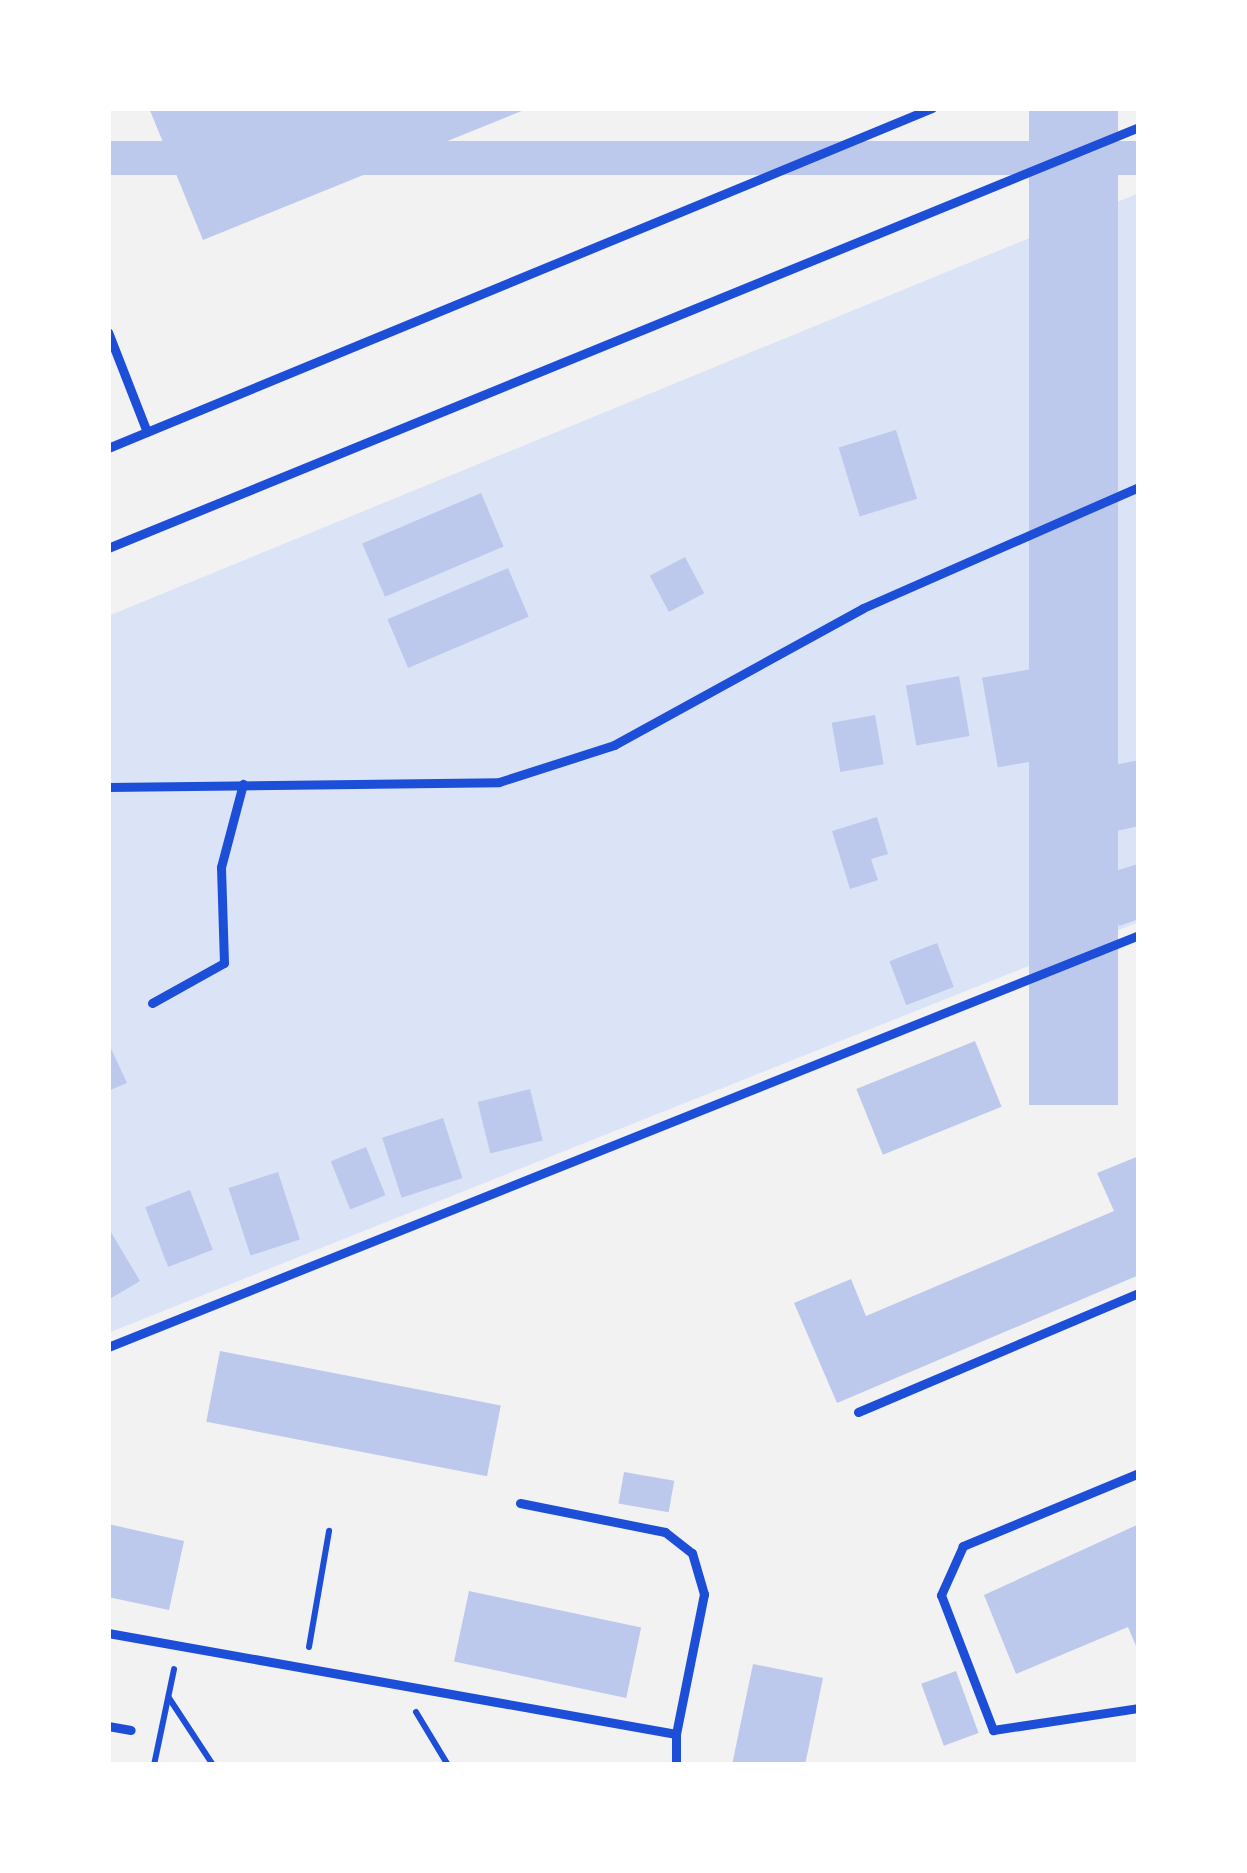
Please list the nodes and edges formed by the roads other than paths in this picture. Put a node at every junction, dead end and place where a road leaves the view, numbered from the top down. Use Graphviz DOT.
graph roads {
  1 [pos="932,108"];
  2 [pos="1139,127"];
  3 [pos="108,332"];
  4 [pos="147,432"];
  5 [pos="108,448"];
  6 [pos="1139,487"];
  7 [pos="108,548"];
  8 [pos="243,784"];
  9 [pos="108,787"];
  10 [pos="1139,934"];
  11 [pos="152,1003"];
  12 [pos="1139,1294"];
  13 [pos="108,1347"];
  14 [pos="858,1412"];
  15 [pos="1139,1472"];
  16 [pos="520,1503"];
  17 [pos="108,1633"];
  18 [pos="1139,1708"];
  19 [pos="108,1726"];
  20 [pos="131,1730"];
  21 [pos="676,1735"];
  22 [pos="676,1765"];
  1 -- 4 [label="lane"];
  2 -- 7 [label="lane"];
  3 -- 4 [label="lane"];
  4 -- 5 [label="lane"];
  6 -- 8 [label="lane"];
  8 -- 9 [label="lane"];
  8 -- 11 [label="lane"];
  10 -- 13 [label="lane"];
  12 -- 14 [label="lane"];
  15 -- 18 [label="lane"];
  16 -- 21 [label="lane"];
  17 -- 21 [label="lane"];
  19 -- 20 [label="lane"];
  21 -- 22 [label="lane"];
}
